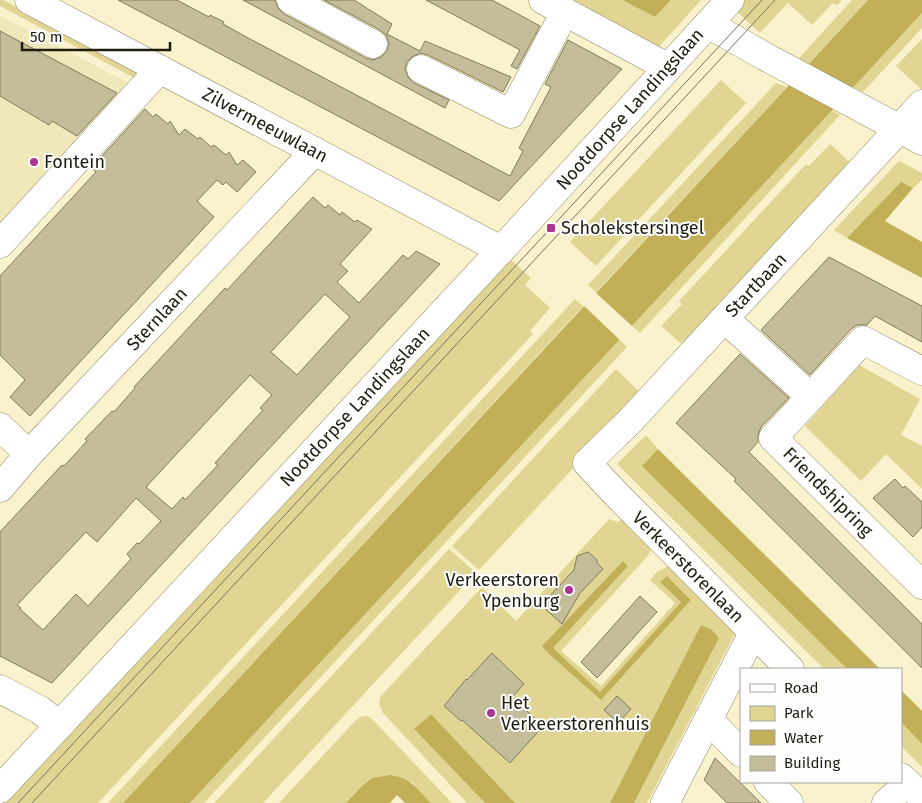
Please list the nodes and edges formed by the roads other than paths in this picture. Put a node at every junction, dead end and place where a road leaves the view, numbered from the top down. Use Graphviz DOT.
graph roads {
  1 [pos="29,0"];
  2 [pos="291,0"];
  3 [pos="730,0"];
  4 [pos="554,6"];
  5 [pos="708,24"];
  6 [pos="373,44"];
  7 [pos="668,67"];
  8 [pos="160,69"];
  9 [pos="422,69"];
  10 [pos="922,104"];
  11 [pos="910,134"];
  12 [pos="315,151"];
  13 [pos="0,244"];
  14 [pos="501,250"];
  15 [pos="725,319"];
  16 [pos="922,372"];
  17 [pos="811,397"];
  18 [pos="0,427"];
  19 [pos="29,454"];
  20 [pos="587,463"];
  21 [pos="0,488"];
  22 [pos="922,585"];
  23 [pos="753,633"];
  24 [pos="789,668"];
  25 [pos="0,689"];
  26 [pos="708,719"];
  27 [pos="59,725"];
  28 [pos="740,752"];
  29 [pos="769,783"];
  30 [pos="0,788"];
  31 [pos="894,792"];
  32 [pos="922,798"];
  33 [pos="665,803"];
  34 [pos="789,803"];
  1 -- 8 [label="street, Zilvermeeuwlaan"];
  2 -- 6 [label="street"];
  3 -- 5 [label="street, Nootdorpse Landingslaan"];
  4 -- 7 [label="street"];
  4 -- 9 [label="street"];
  5 -- 7 [label="street, Nootdorpse Landingslaan"];
  5 -- 11 [label="street, Nootdorpse Landingslaan"];
  7 -- 14 [label="street, Nootdorpse Landingslaan"];
  8 -- 12 [label="street, Zilvermeeuwlaan"];
  8 -- 13 [label="street"];
  10 -- 11 [label="street, Startbaan"];
  11 -- 15 [label="street, Startbaan"];
  12 -- 14 [label="street, Zilvermeeuwlaan"];
  12 -- 19 [label="street, Sternlaan"];
  14 -- 27 [label="street, Nootdorpse Landingslaan"];
  15 -- 17 [label="street"];
  15 -- 20 [label="street, Startbaan"];
  16 -- 17 [label="street, Friendshipring"];
  17 -- 22 [label="street, Friendshipring"];
  18 -- 19 [label="street"];
  19 -- 21 [label="street, Sternlaan"];
  20 -- 23 [label="street, Verkeerstorenlaan"];
  23 -- 24 [label="street, Verkeerstorenlaan"];
  23 -- 26 [label="street"];
  25 -- 27 [label="street"];
  26 -- 28 [label="street"];
  26 -- 33 [label="street"];
  27 -- 30 [label="street, Nootdorpse Landingslaan"];
  29 -- 34 [label="street"];
  31 -- 32 [label="street"];
}
